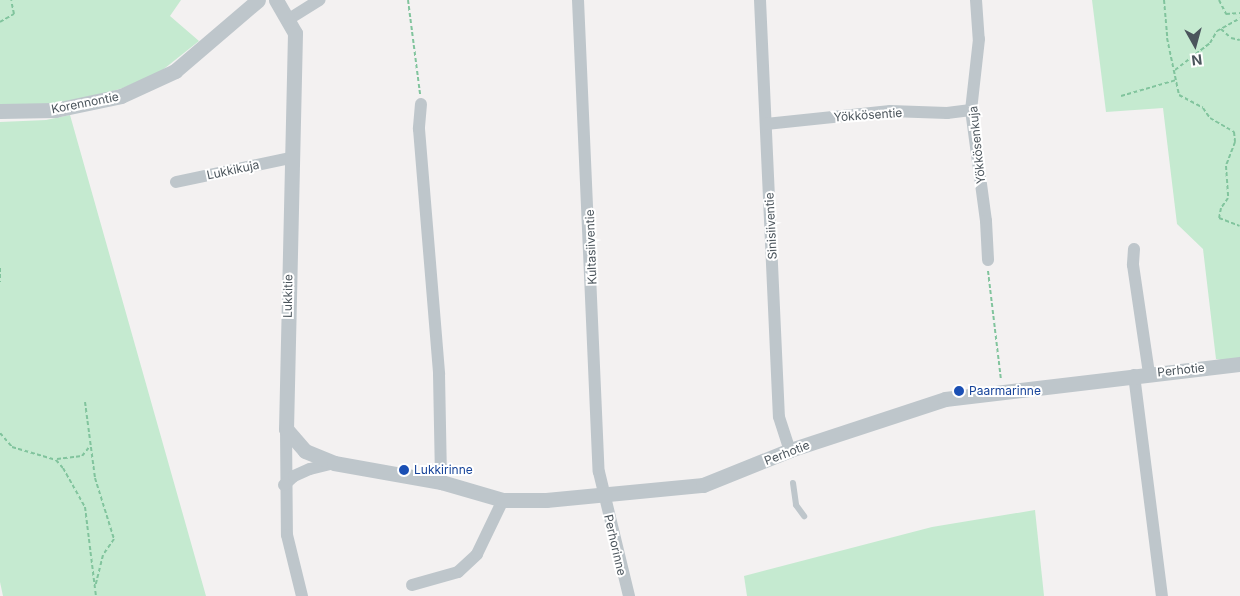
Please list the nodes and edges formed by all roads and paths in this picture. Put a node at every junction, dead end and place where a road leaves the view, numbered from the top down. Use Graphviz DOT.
graph roads {
  1 [pos="11,0"];
  2 [pos="258,0"];
  3 [pos="276,0"];
  4 [pos="320,0"];
  5 [pos="408,0"];
  6 [pos="578,0"];
  7 [pos="760,0"];
  8 [pos="976,0"];
  9 [pos="1164,0"];
  10 [pos="1219,0"];
  11 [pos="1240,14"];
  12 [pos="1240,18"];
  13 [pos="289,19"];
  14 [pos="0,22"];
  15 [pos="1221,28"];
  16 [pos="1240,40"];
  17 [pos="1174,70"];
  18 [pos="1176,80"];
  19 [pos="1121,96"];
  20 [pos="421,104"];
  21 [pos="971,110"];
  22 [pos="0,111"];
  23 [pos="766,124"];
  24 [pos="290,158"];
  25 [pos="176,182"];
  26 [pos="1240,226"];
  27 [pos="1134,250"];
  28 [pos="988,260"];
  29 [pos="0,268"];
  30 [pos="0,282"];
  31 [pos="1240,364"];
  32 [pos="1142,374"];
  33 [pos="1002,385"];
  34 [pos="85,402"];
  35 [pos="286,429"];
  36 [pos="0,433"];
  37 [pos="90,446"];
  38 [pos="790,450"];
  39 [pos="56,460"];
  40 [pos="334,464"];
  41 [pos="442,482"];
  42 [pos="793,483"];
  43 [pos="284,485"];
  44 [pos="603,494"];
  45 [pos="503,500"];
  46 [pos="804,516"];
  47 [pos="412,585"];
  48 [pos="95,590"];
  49 [pos="96,596"];
  50 [pos="302,596"];
  51 [pos="629,596"];
  52 [pos="1162,596"];
  1 -- 14 [label="path"];
  2 -- 22 [label="street, Korennontie"];
  3 -- 13 [label="street, Lukkitie"];
  4 -- 13 [label="street"];
  5 -- 20 [label="path"];
  6 -- 44 [label="street, Kultasiiventie"];
  7 -- 23 [label="street, Sinisiiventie"];
  8 -- 21 [label="street, Yökkösenkuja"];
  9 -- 17 [label="path"];
  10 -- 11 [label="path"];
  12 -- 15 [label="path"];
  13 -- 24 [label="street, Lukkitie"];
  15 -- 16 [label="path"];
  15 -- 17 [label="path"];
  17 -- 18 [label="path"];
  18 -- 19 [label="path"];
  18 -- 26 [label="path"];
  20 -- 41 [label="street"];
  21 -- 23 [label="street, Yökkösentie"];
  21 -- 28 [label="street, Yökkösenkuja"];
  23 -- 38 [label="street, Sinisiiventie"];
  24 -- 25 [label="street, Lukkikuja"];
  24 -- 35 [label="street, Lukkitie"];
  27 -- 32 [label="street"];
  28 -- 33 [label="path"];
  29 -- 30 [label="path"];
  31 -- 32 [label="street, Perhotie"];
  32 -- 38 [label="street, Perhotie"];
  32 -- 52 [label="street"];
  34 -- 37 [label="path"];
  35 -- 40 [label="street, Perhotie"];
  35 -- 43 [label="street, Lukkitie"];
  36 -- 39 [label="path"];
  37 -- 39 [label="path"];
  37 -- 48 [label="path"];
  38 -- 44 [label="street, Perhotie"];
  39 -- 48 [label="path"];
  40 -- 41 [label="street, Perhotie"];
  40 -- 43 [label="street, Perhotie"];
  41 -- 45 [label="street, Perhotie"];
  42 -- 46 [label="lane"];
  43 -- 50 [label="street, Lukkitie"];
  44 -- 45 [label="street, Perhotie"];
  44 -- 51 [label="street, Perhorinne"];
  45 -- 47 [label="street"];
  48 -- 49 [label="path"];
}
